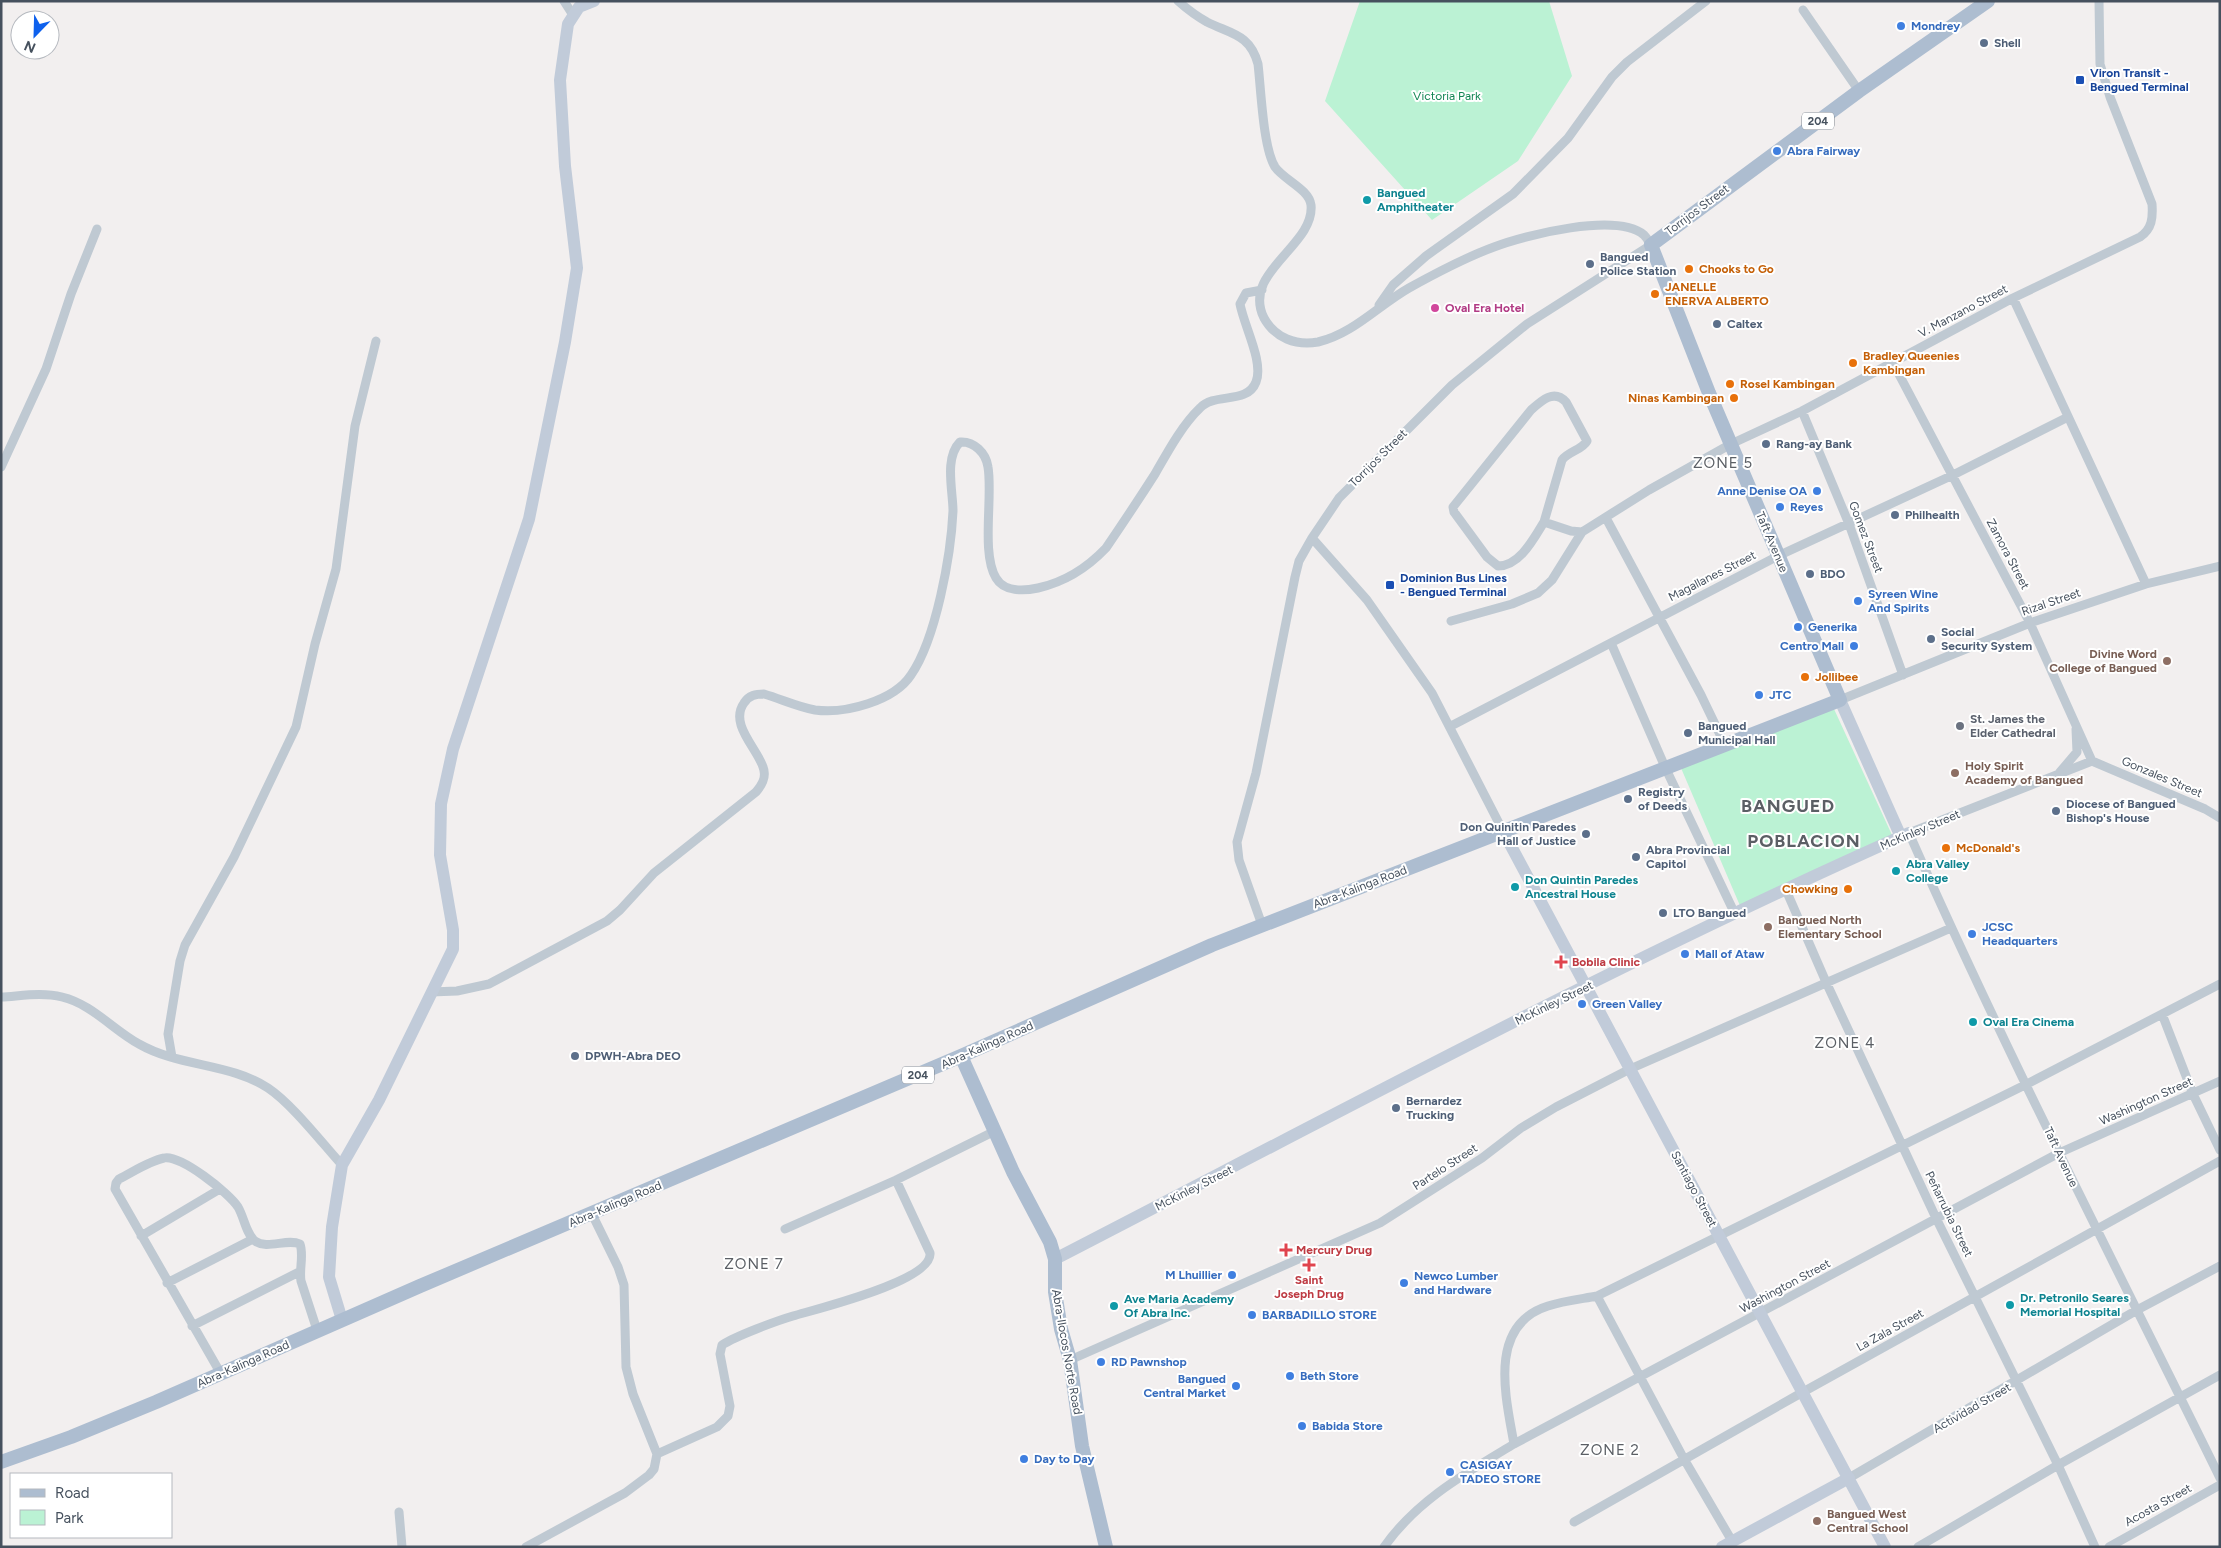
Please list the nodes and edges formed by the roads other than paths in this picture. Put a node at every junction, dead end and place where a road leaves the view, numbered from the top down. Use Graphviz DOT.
graph roads {
  1 [pos="564,1"];
  2 [pos="594,1"];
  3 [pos="1178,1"];
  4 [pos="1706,1"];
  5 [pos="1988,1"];
  6 [pos="2099,1"];
  7 [pos="1804,10"];
  8 [pos="573,15"];
  9 [pos="1859,91"];
  10 [pos="98,229"];
  11 [pos="1651,245"];
  12 [pos="1262,290"];
  13 [pos="2014,298"];
  14 [pos="1376,310"];
  15 [pos="376,341"];
  16 [pos="1893,363"];
  17 [pos="1802,411"];
  18 [pos="2068,417"];
  19 [pos="1731,444"];
  20 [pos="1,467"];
  21 [pos="1953,475"];
  22 [pos="1606,518"];
  23 [pos="1544,522"];
  24 [pos="1848,524"];
  25 [pos="1582,532"];
  26 [pos="1312,538"];
  27 [pos="1778,556"];
  28 [pos="2220,566"];
  29 [pos="2146,584"];
  30 [pos="1659,618"];
  31 [pos="1451,622"];
  32 [pos="2030,622"];
  33 [pos="1611,642"];
  34 [pos="1903,674"];
  35 [pos="1840,700"];
  36 [pos="2074,722"];
  37 [pos="1451,726"];
  38 [pos="1725,745"];
  39 [pos="2092,760"];
  40 [pos="1665,767"];
  41 [pos="2058,774"];
  42 [pos="2220,818"];
  43 [pos="1504,831"];
  44 [pos="1905,835"];
  45 [pos="1786,890"];
  46 [pos="1734,912"];
  47 [pos="1262,925"];
  48 [pos="1951,928"];
  49 [pos="1826,982"];
  50 [pos="2220,984"];
  51 [pos="1587,987"];
  52 [pos="430,992"];
  53 [pos="1,997"];
  54 [pos="2162,1014"];
  55 [pos="961,1056"];
  56 [pos="172,1057"];
  57 [pos="1630,1069"];
  58 [pos="2220,1082"];
  59 [pos="2027,1084"];
  60 [pos="2193,1094"];
  61 [pos="994,1131"];
  62 [pos="1902,1145"];
  63 [pos="2220,1150"];
  64 [pos="2059,1153"];
  65 [pos="2220,1161"];
  66 [pos="342,1166"];
  67 [pos="896,1180"];
  68 [pos="220,1189"];
  69 [pos="592,1214"];
  70 [pos="1936,1218"];
  71 [pos="785,1229"];
  72 [pos="2096,1230"];
  73 [pos="1719,1235"];
  74 [pos="141,1236"];
  75 [pos="253,1239"];
  76 [pos="1055,1260"];
  77 [pos="2220,1266"];
  78 [pos="299,1272"];
  79 [pos="167,1283"];
  80 [pos="1597,1296"];
  81 [pos="1976,1296"];
  82 [pos="2137,1310"];
  83 [pos="1761,1313"];
  84 [pos="342,1320"];
  85 [pos="192,1326"];
  86 [pos="317,1330"];
  87 [pos="1070,1360"];
  88 [pos="221,1374"];
  89 [pos="1640,1375"];
  90 [pos="2220,1375"];
  91 [pos="2018,1381"];
  92 [pos="1803,1392"];
  93 [pos="2180,1398"];
  94 [pos="1514,1444"];
  95 [pos="657,1454"];
  96 [pos="1684,1459"];
  97 [pos="1,1462"];
  98 [pos="2058,1465"];
  99 [pos="1849,1478"];
  100 [pos="2220,1478"];
  101 [pos="2220,1485"];
  102 [pos="400,1512"];
  103 [pos="1574,1522"];
  104 [pos="1727,1544"];
  105 [pos="402,1547"];
  106 [pos="526,1547"];
  107 [pos="1106,1547"];
  108 [pos="1384,1547"];
  109 [pos="1885,1547"];
  110 [pos="1918,1547"];
  111 [pos="2095,1547"];
  112 [pos="2109,1547"];
  1 -- 8 [label="street"];
  2 -- 8 [label="street"];
  3 -- 12 [label="street"];
  4 -- 14 [label="street"];
  5 -- 9 [label="main road, Torrijos Street / 204"];
  6 -- 13 [label="street, V. Manzano Street"];
  7 -- 9 [label="street"];
  8 -- 52 [label="street"];
  9 -- 11 [label="main road, Torrijos Street / 204"];
  10 -- 20 [label="street"];
  11 -- 14 [label="street"];
  11 -- 19 [label="main road, Taft Avenue"];
  11 -- 26 [label="street, Torrijos Street"];
  12 -- 14 [label="street"];
  12 -- 52 [label="street"];
  13 -- 16 [label="street, V. Manzano Street"];
  13 -- 18 [label="street"];
  15 -- 56 [label="street"];
  16 -- 17 [label="street, V. Manzano Street"];
  16 -- 21 [label="street, Zamora Street"];
  17 -- 19 [label="street, V. Manzano Street"];
  17 -- 24 [label="street, Gomez Street"];
  18 -- 21 [label="street, Magallanes Street"];
  18 -- 29 [label="street"];
  19 -- 22 [label="street, V. Manzano Street"];
  19 -- 27 [label="main road, Taft Avenue"];
  21 -- 24 [label="street, Magallanes Street"];
  21 -- 32 [label="street, Zamora Street"];
  22 -- 25 [label="street, V. Manzano Street"];
  22 -- 30 [label="street"];
  23 -- 23 [label="street"];
  23 -- 25 [label="street"];
  24 -- 27 [label="street, Magallanes Street"];
  24 -- 34 [label="street, Gomez Street"];
  25 -- 31 [label="street"];
  26 -- 37 [label="street"];
  26 -- 47 [label="street, Torrijos Street"];
  27 -- 30 [label="street, Magallanes Street"];
  27 -- 35 [label="main road, Taft Avenue"];
  28 -- 29 [label="street, Rizal Street"];
  29 -- 32 [label="street, Rizal Street"];
  30 -- 33 [label="street, Magallanes Street"];
  30 -- 38 [label="street"];
  32 -- 34 [label="street, Rizal Street"];
  32 -- 36 [label="street, Zamora Street"];
  33 -- 37 [label="street, Magallanes Street"];
  33 -- 40 [label="street"];
  34 -- 35 [label="street, Rizal Street"];
  35 -- 38 [label="main road, Abra-Kalinga Road / 204"];
  35 -- 44 [label="street, Taft Avenue"];
  36 -- 39 [label="street, Zamora Street"];
  36 -- 41 [label="street"];
  37 -- 43 [label="street"];
  38 -- 40 [label="main road, Abra-Kalinga Road / 204"];
  39 -- 41 [label="street, McKinley Street"];
  39 -- 42 [label="street, Gonzales Street"];
  40 -- 43 [label="main road, Abra-Kalinga Road / 204"];
  40 -- 46 [label="street"];
  41 -- 44 [label="street, McKinley Street"];
  43 -- 47 [label="main road, Abra-Kalinga Road / 204"];
  43 -- 51 [label="street, Santiago Street"];
  44 -- 45 [label="street, McKinley Street"];
  44 -- 48 [label="street, Taft Avenue"];
  45 -- 46 [label="street, McKinley Street"];
  45 -- 49 [label="street, Peñarrubia Street"];
  46 -- 51 [label="street, McKinley Street"];
  47 -- 55 [label="main road, Abra-Kalinga Road / 204"];
  48 -- 49 [label="street, Partelo Street"];
  48 -- 59 [label="street, Taft Avenue"];
  49 -- 57 [label="street, Partelo Street"];
  49 -- 62 [label="street, Peñarrubia Street"];
  50 -- 54 [label="street"];
  51 -- 57 [label="street, Santiago Street"];
  51 -- 76 [label="street, McKinley Street"];
  52 -- 66 [label="street"];
  53 -- 56 [label="street"];
  54 -- 59 [label="street"];
  54 -- 60 [label="street"];
  55 -- 61 [label="main road, Abra-Ilocos Norte Road"];
  55 -- 69 [label="main road, Abra-Kalinga Road / 204"];
  56 -- 66 [label="street"];
  57 -- 73 [label="street, Santiago Street"];
  57 -- 87 [label="street, Partelo Street"];
  58 -- 60 [label="street, Washington Street"];
  59 -- 62 [label="street"];
  59 -- 64 [label="street, Taft Avenue"];
  60 -- 63 [label="street"];
  60 -- 64 [label="street, Washington Street"];
  61 -- 67 [label="street"];
  61 -- 76 [label="main road, Abra-Ilocos Norte Road"];
  62 -- 70 [label="street, Peñarrubia Street"];
  62 -- 73 [label="street"];
  64 -- 70 [label="street, Washington Street"];
  64 -- 72 [label="street, Taft Avenue"];
  65 -- 72 [label="street, La Zala Street"];
  66 -- 84 [label="street"];
  67 -- 71 [label="street"];
  67 -- 95 [label="street"];
  68 -- 74 [label="street"];
  68 -- 74 [label="street"];
  68 -- 75 [label="street"];
  69 -- 84 [label="main road, Abra-Kalinga Road / 204"];
  69 -- 95 [label="street"];
  70 -- 81 [label="street, Peñarrubia Street"];
  70 -- 83 [label="street, Washington Street"];
  72 -- 81 [label="street, La Zala Street"];
  72 -- 82 [label="street, Taft Avenue"];
  73 -- 80 [label="street"];
  73 -- 83 [label="street, Santiago Street"];
  74 -- 79 [label="street"];
  75 -- 78 [label="street"];
  75 -- 79 [label="street"];
  76 -- 87 [label="main road, Abra-Ilocos Norte Road"];
  77 -- 82 [label="street, Actividad Street"];
  78 -- 85 [label="street"];
  78 -- 86 [label="street"];
  79 -- 85 [label="street"];
  80 -- 89 [label="street"];
  80 -- 94 [label="street"];
  81 -- 91 [label="street, Peñarrubia Street"];
  81 -- 92 [label="street, La Zala Street"];
  82 -- 91 [label="street, Actividad Street"];
  82 -- 93 [label="street, Taft Avenue"];
  83 -- 89 [label="street, Washington Street"];
  83 -- 92 [label="street, Santiago Street"];
  84 -- 86 [label="main road, Abra-Kalinga Road / 204"];
  85 -- 88 [label="street"];
  86 -- 88 [label="main road, Abra-Kalinga Road / 204"];
  87 -- 107 [label="main road, Abra-Ilocos Norte Road"];
  88 -- 97 [label="main road, Abra-Kalinga Road / 204"];
  89 -- 94 [label="street, Washington Street"];
  89 -- 96 [label="street"];
  90 -- 93 [label="street"];
  91 -- 98 [label="street, Peñarrubia Street"];
  91 -- 99 [label="street, Actividad Street"];
  92 -- 96 [label="street, La Zala Street"];
  92 -- 99 [label="street, Santiago Street"];
  93 -- 98 [label="street"];
  93 -- 100 [label="street, Taft Avenue"];
  94 -- 108 [label="street, Washington Street"];
  95 -- 106 [label="street"];
  96 -- 103 [label="street, La Zala Street"];
  96 -- 104 [label="street"];
  98 -- 110 [label="street"];
  98 -- 111 [label="street, Peñarrubia Street"];
  99 -- 104 [label="street, Actividad Street"];
  99 -- 109 [label="street, Santiago Street"];
  101 -- 112 [label="street, Acosta Street"];
  102 -- 105 [label="street"];
}
